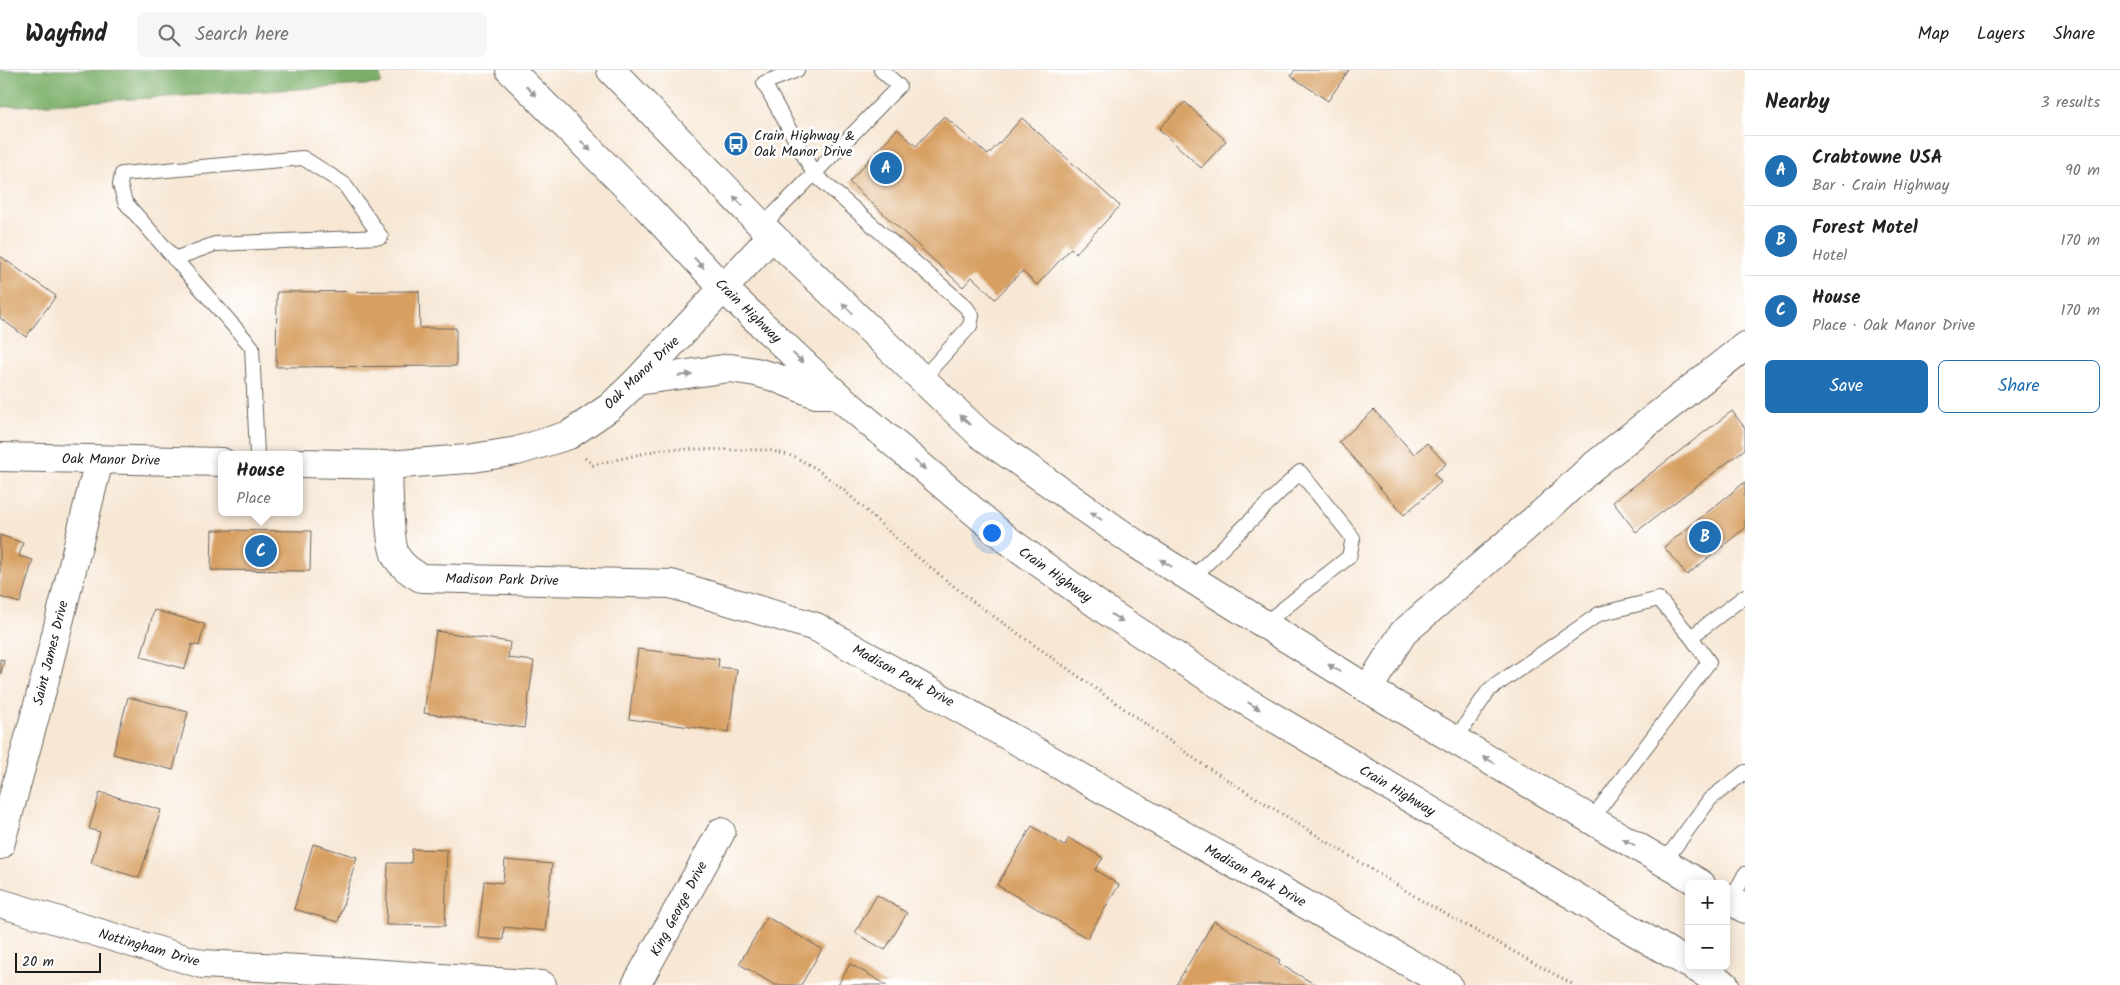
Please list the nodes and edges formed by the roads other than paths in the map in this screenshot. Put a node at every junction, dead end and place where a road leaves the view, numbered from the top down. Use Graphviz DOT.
graph roads {
  1 [pos="510,70"];
  2 [pos="611,70"];
  3 [pos="797,70"];
  4 [pos="881,70"];
  5 [pos="814,174"];
  6 [pos="767,231"];
  7 [pos="174,259"];
  8 [pos="724,289"];
  9 [pos="1745,346"];
  10 [pos="922,379"];
  11 [pos="637,381"];
  12 [pos="836,394"];
  13 [pos="257,451"];
  14 [pos="0,457"];
  15 [pos="99,460"];
  16 [pos="218,462"];
  17 [pos="303,463"];
  18 [pos="388,465"];
  19 [pos="1191,579"];
  20 [pos="1745,596"];
  21 [pos="1264,624"];
  22 [pos="1691,637"];
  23 [pos="1368,689"];
  24 [pos="1455,740"];
  25 [pos="1745,772"];
  26 [pos="1591,820"];
  27 [pos="721,832"];
  28 [pos="0,845"];
  29 [pos="1664,862"];
  30 [pos="1745,874"];
  31 [pos="1694,880"];
  32 [pos="0,903"];
  33 [pos="1734,903"];
  34 [pos="1685,962"];
  35 [pos="1700,970"];
  36 [pos="542,985"];
  37 [pos="636,985"];
  38 [pos="1448,985"];
  39 [pos="1725,985"];
  1 -- 8 [label="street, Crain Highway, one-way"];
  6 -- 2 [label="street, one-way"];
  3 -- 5 [label="lane"];
  4 -- 5 [label="lane"];
  5 -- 6 [label="lane"];
  5 -- 10 [label="lane"];
  6 -- 8 [label="street, Oak Manor Drive"];
  10 -- 6 [label="street, one-way"];
  7 -- 7 [label="lane"];
  7 -- 13 [label="lane"];
  8 -- 11 [label="street, Oak Manor Drive"];
  8 -- 12 [label="street, Crain Highway, one-way"];
  9 -- 23 [label="street"];
  19 -- 10 [label="street, one-way"];
  11 -- 12 [label="street, one-way"];
  11 -- 18 [label="street, Oak Manor Drive"];
  12 -- 34 [label="street, Crain Highway, one-way"];
  14 -- 15 [label="street, Oak Manor Drive"];
  15 -- 16 [label="street, Oak Manor Drive"];
  15 -- 28 [label="street, Saint James Drive"];
  17 -- 18 [label="street, Oak Manor Drive"];
  18 -- 38 [label="street, Madison Park Drive"];
  19 -- 21 [label="street"];
  19 -- 21 [label="lane"];
  20 -- 22 [label="lane"];
  23 -- 21 [label="street, one-way"];
  22 -- 24 [label="lane"];
  22 -- 26 [label="lane"];
  23 -- 24 [label="street"];
  26 -- 24 [label="street, one-way"];
  25 -- 29 [label="lane"];
  29 -- 26 [label="street, one-way"];
  27 -- 37 [label="street, King George Drive"];
  29 -- 31 [label="street"];
  30 -- 33 [label="lane"];
  32 -- 36 [label="street, Nottingham Drive"];
  35 -- 39 [label="street"];
}
